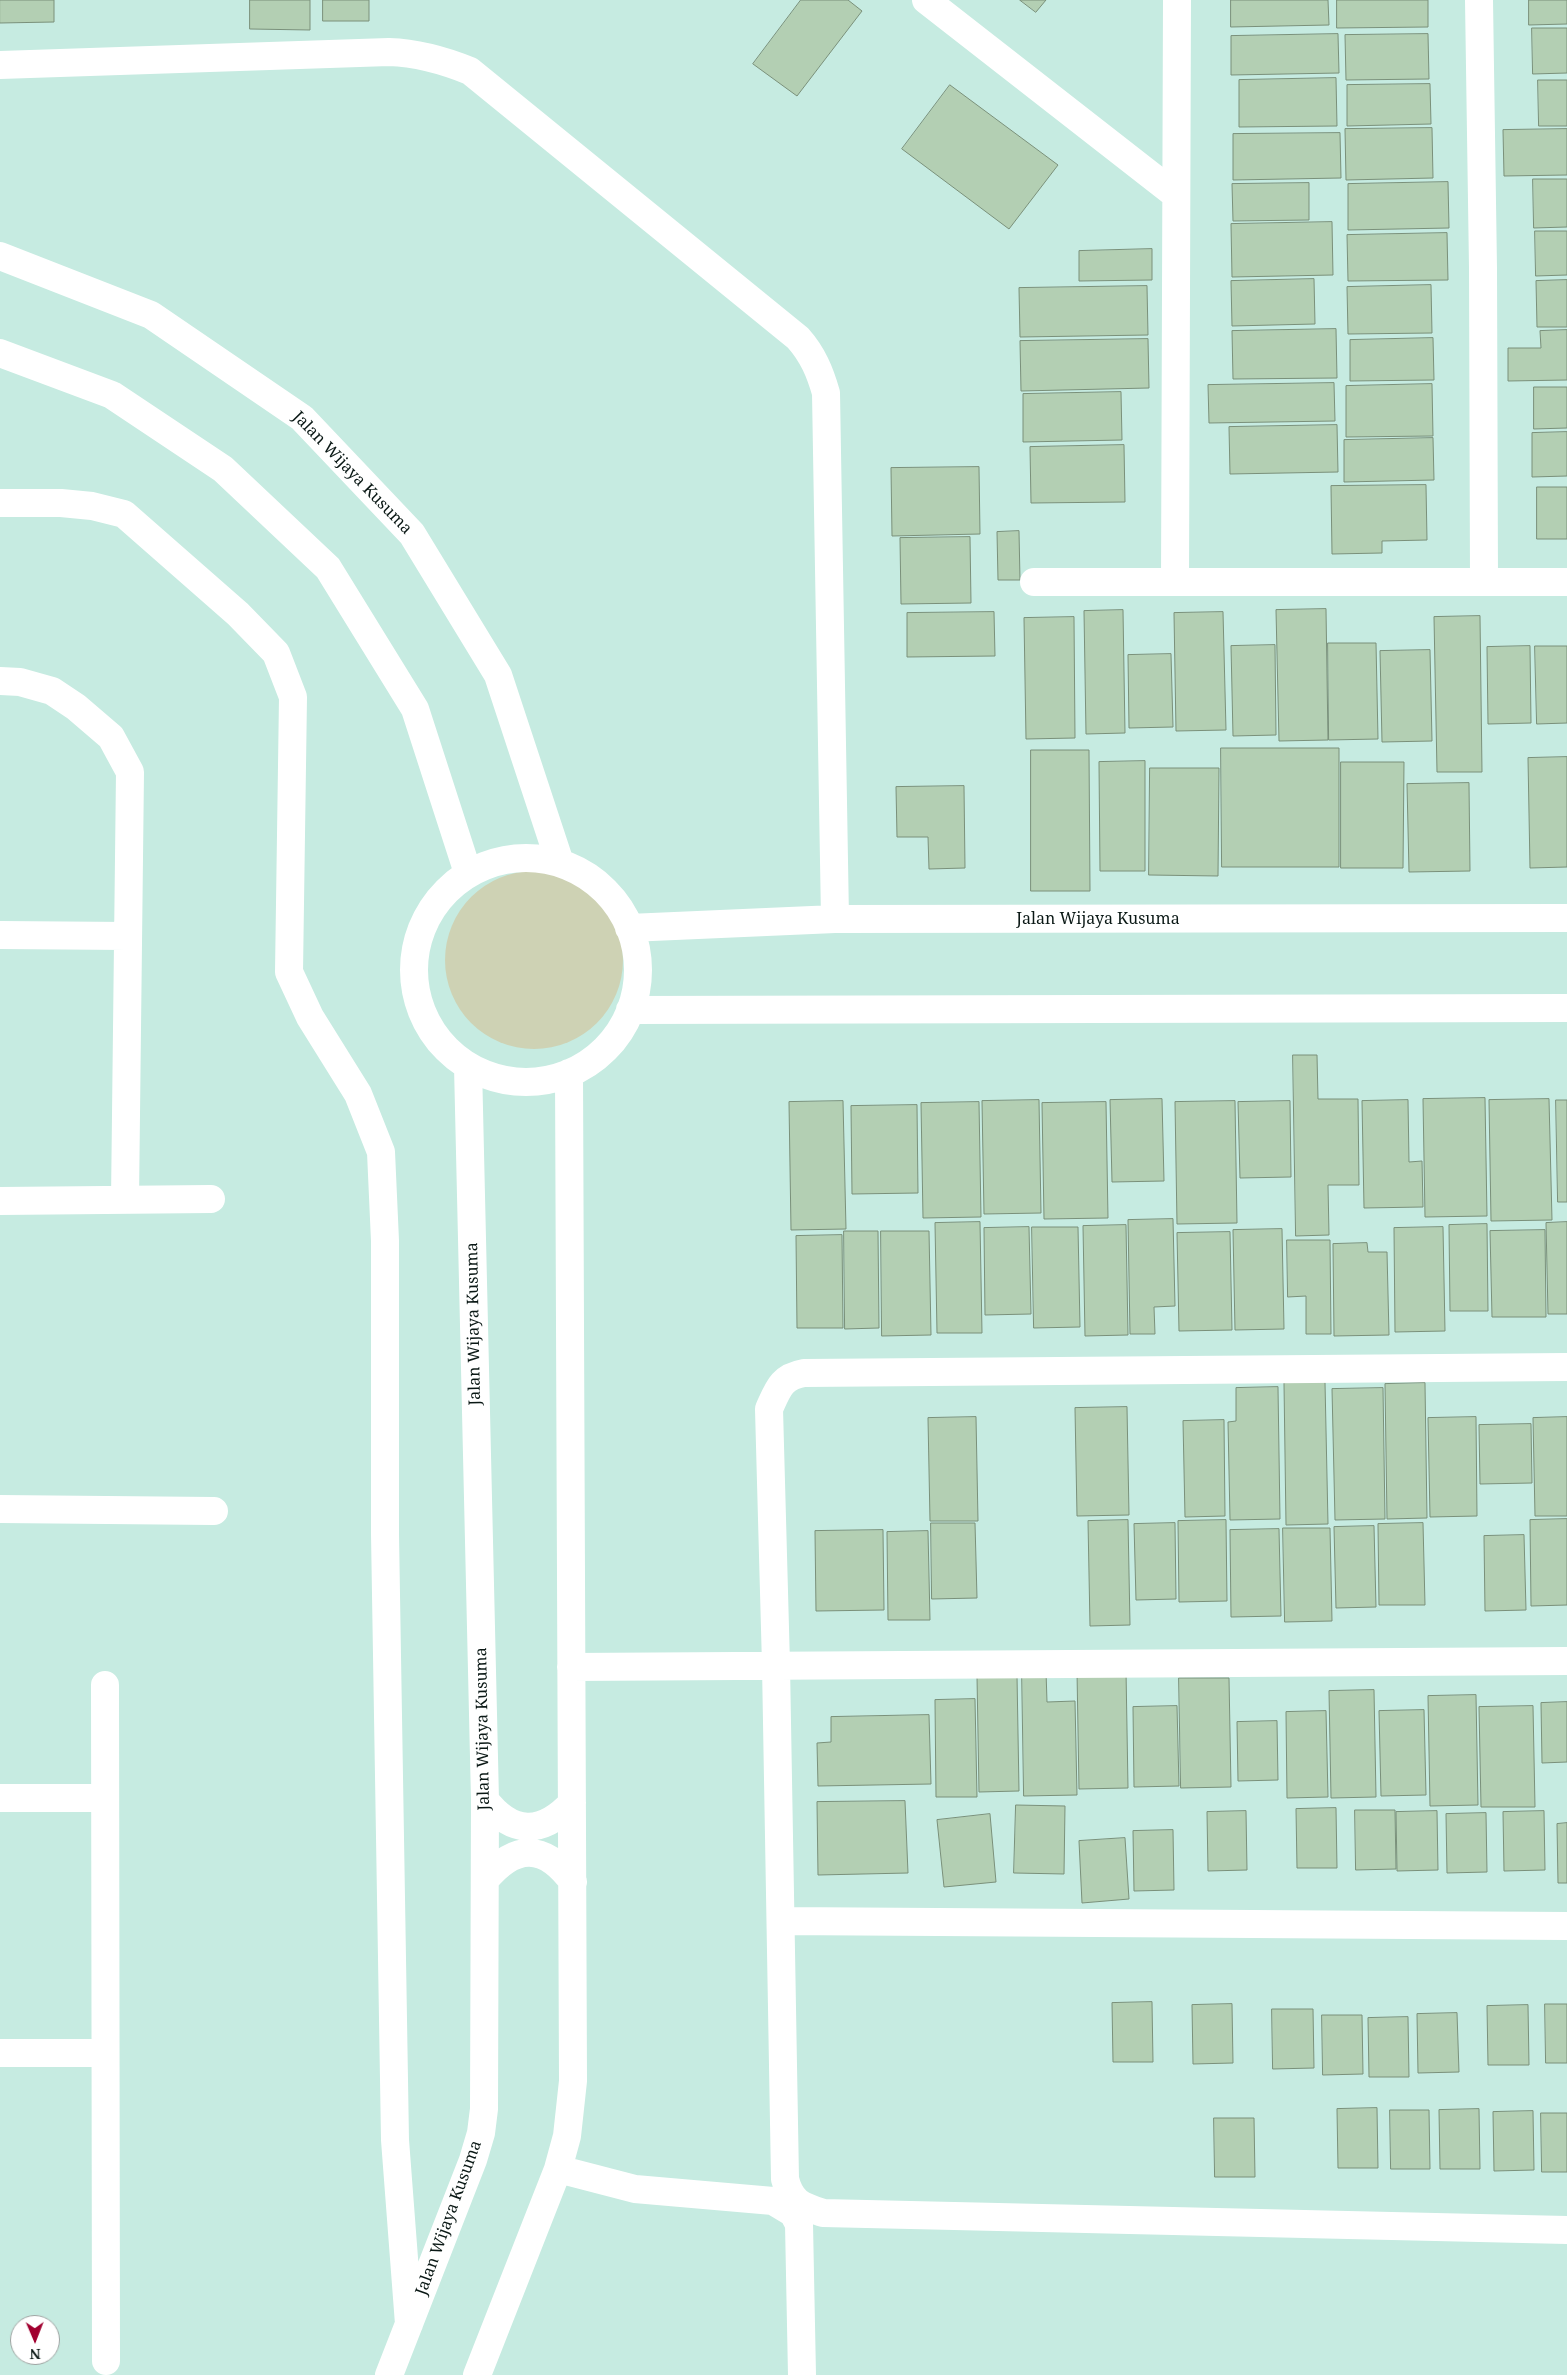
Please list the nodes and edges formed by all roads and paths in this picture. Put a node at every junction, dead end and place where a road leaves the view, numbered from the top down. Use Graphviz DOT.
graph roads {
  1 [pos="926,0"];
  2 [pos="1177,0"];
  3 [pos="1479,0"];
  4 [pos="0,65"];
  5 [pos="1176,195"];
  6 [pos="0,256"];
  7 [pos="0,353"];
  8 [pos="0,503"];
  9 [pos="1034,582"];
  10 [pos="1175,582"];
  11 [pos="1484,582"];
  12 [pos="1567,582"];
  13 [pos="0,682"];
  14 [pos="560,864"];
  15 [pos="468,873"];
  16 [pos="1567,918"];
  17 [pos="835,919"];
  18 [pos="630,928"];
  19 [pos="0,935"];
  20 [pos="128,936"];
  21 [pos="1567,1008"];
  22 [pos="630,1010"];
  23 [pos="468,1066"];
  24 [pos="569,1073"];
  25 [pos="211,1199"];
  26 [pos="125,1200"];
  27 [pos="0,1201"];
  28 [pos="1567,1367"];
  29 [pos="0,1510"];
  30 [pos="214,1511"];
  31 [pos="1567,1661"];
  32 [pos="776,1665"];
  33 [pos="571,1667"];
  34 [pos="105,1685"];
  35 [pos="0,1798"];
  36 [pos="105,1798"];
  37 [pos="485,1800"];
  38 [pos="572,1803"];
  39 [pos="485,1880"];
  40 [pos="573,1882"];
  41 [pos="781,1920"];
  42 [pos="1567,1926"];
  43 [pos="0,2053"];
  44 [pos="105,2053"];
  45 [pos="558,2169"];
  46 [pos="1567,2230"];
  47 [pos="410,2324"];
  48 [pos="106,2361"];
  49 [pos="390,2375"];
  50 [pos="477,2375"];
  51 [pos="802,2375"];
  1 -- 5 [label="street"];
  2 -- 5 [label="street"];
  3 -- 11 [label="street"];
  4 -- 17 [label="street"];
  5 -- 10 [label="street"];
  6 -- 14 [label="street, Jalan Wijaya Kusuma"];
  7 -- 15 [label="street"];
  8 -- 47 [label="street"];
  9 -- 10 [label="street"];
  10 -- 11 [label="street"];
  11 -- 12 [label="street"];
  13 -- 20 [label="street"];
  14 -- 15 [label="street"];
  14 -- 18 [label="street"];
  15 -- 23 [label="street"];
  16 -- 17 [label="street, Jalan Wijaya Kusuma"];
  17 -- 18 [label="street, Jalan Wijaya Kusuma"];
  18 -- 22 [label="street"];
  19 -- 20 [label="street"];
  20 -- 26 [label="street"];
  21 -- 22 [label="street"];
  22 -- 24 [label="street"];
  23 -- 24 [label="street"];
  23 -- 37 [label="street, Jalan Wijaya Kusuma"];
  24 -- 33 [label="street"];
  25 -- 26 [label="street"];
  26 -- 27 [label="street"];
  28 -- 32 [label="street"];
  29 -- 30 [label="street"];
  31 -- 32 [label="street"];
  32 -- 33 [label="street"];
  32 -- 41 [label="street"];
  33 -- 38 [label="street"];
  34 -- 36 [label="street"];
  35 -- 36 [label="street"];
  36 -- 44 [label="street"];
  37 -- 38 [label="street"];
  37 -- 39 [label="street, Jalan Wijaya Kusuma"];
  38 -- 40 [label="street"];
  39 -- 40 [label="street"];
  39 -- 47 [label="street, Jalan Wijaya Kusuma"];
  40 -- 45 [label="street"];
  41 -- 42 [label="street"];
  41 -- 46 [label="street"];
  43 -- 44 [label="street"];
  44 -- 48 [label="street"];
  45 -- 50 [label="street"];
  45 -- 51 [label="street"];
  47 -- 49 [label="street, Jalan Wijaya Kusuma"];
}
